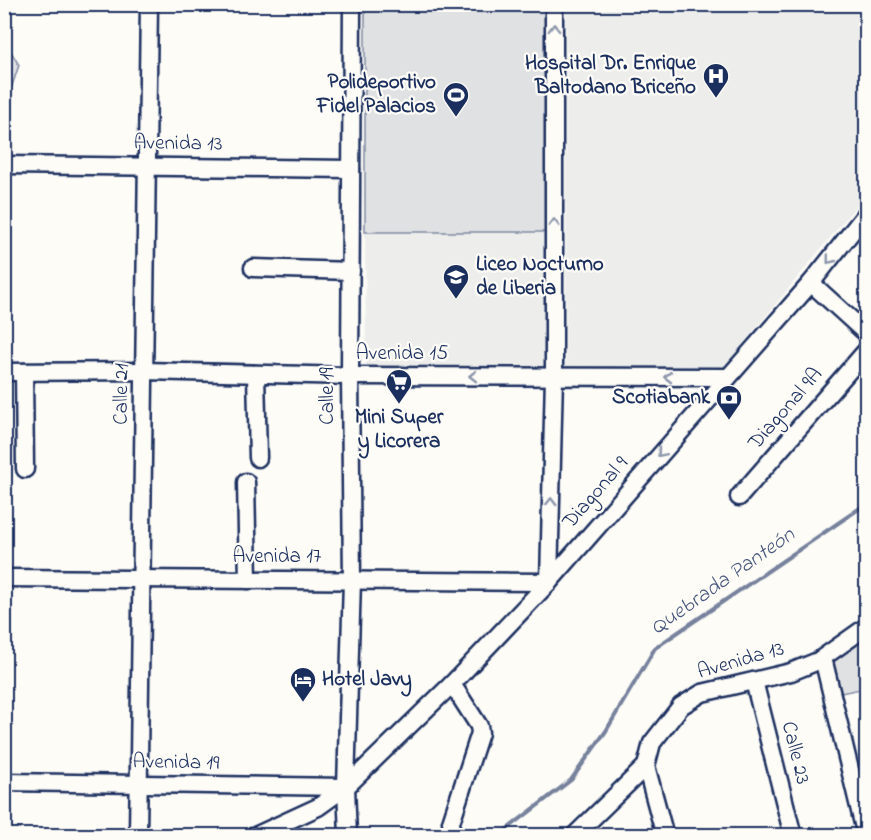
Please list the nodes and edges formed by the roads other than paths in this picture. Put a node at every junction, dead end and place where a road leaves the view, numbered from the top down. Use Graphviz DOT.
graph roads {
  1 [pos="149,4"];
  2 [pos="352,4"];
  3 [pos="554,4"];
  4 [pos="4,165"];
  5 [pos="148,166"];
  6 [pos="351,169"];
  7 [pos="867,214"];
  8 [pos="253,268"];
  9 [pos="351,271"];
  10 [pos="811,283"];
  11 [pos="867,333"];
  12 [pos="867,351"];
  13 [pos="145,371"];
  14 [pos="4,372"];
  15 [pos="24,372"];
  16 [pos="256,374"];
  17 [pos="350,376"];
  18 [pos="554,376"];
  19 [pos="727,377"];
  20 [pos="258,458"];
  21 [pos="25,469"];
  22 [pos="246,482"];
  23 [pos="739,497"];
  24 [pos="4,578"];
  25 [pos="142,579"];
  26 [pos="248,580"];
  27 [pos="352,580"];
  28 [pos="549,582"];
  29 [pos="867,627"];
  30 [pos="823,658"];
  31 [pos="754,681"];
  32 [pos="452,684"];
  33 [pos="646,766"];
  34 [pos="4,782"];
  35 [pos="138,785"];
  36 [pos="346,787"];
  37 [pos="451,822"];
  38 [pos="138,836"];
  39 [pos="255,836"];
  40 [pos="348,836"];
  41 [pos="574,836"];
  42 [pos="665,836"];
  43 [pos="793,836"];
  44 [pos="866,836"];
  1 -- 5 [label="street, Calle 21"];
  2 -- 6 [label="street, Calle 19"];
  18 -- 3 [label="street, one-way"];
  4 -- 5 [label="street, Avenida 13"];
  5 -- 6 [label="street, Avenida 13"];
  5 -- 13 [label="street, Calle 21"];
  6 -- 9 [label="street, Calle 19"];
  7 -- 10 [label="street, Diagonal 9, one-way"];
  8 -- 9 [label="street"];
  9 -- 17 [label="street, Calle 19"];
  10 -- 11 [label="street"];
  10 -- 19 [label="street, Diagonal 9"];
  12 -- 23 [label="street, Diagonal 9A"];
  13 -- 15 [label="street, Avenida 15"];
  13 -- 16 [label="street, Avenida 15"];
  13 -- 25 [label="street, Calle 21"];
  14 -- 15 [label="street, Avenida 15"];
  15 -- 21 [label="street"];
  16 -- 17 [label="street, Avenida 15"];
  16 -- 20 [label="street"];
  18 -- 17 [label="street, Avenida 15, one-way"];
  17 -- 27 [label="street, Calle 19"];
  19 -- 18 [label="street, Avenida 15, one-way"];
  28 -- 18 [label="street, one-way"];
  19 -- 28 [label="street, Diagonal 9, one-way"];
  22 -- 26 [label="street"];
  24 -- 25 [label="street, Avenida 17"];
  25 -- 26 [label="street, Avenida 17"];
  25 -- 35 [label="street, Calle 21"];
  26 -- 27 [label="street, Avenida 17"];
  27 -- 28 [label="street, Avenida 17"];
  27 -- 36 [label="street, Calle 19"];
  28 -- 32 [label="street, Diagonal 9"];
  29 -- 30 [label="street, Avenida 13"];
  30 -- 31 [label="street, Avenida 13"];
  30 -- 44 [label="street"];
  31 -- 33 [label="street, Avenida 13"];
  31 -- 43 [label="street, Calle 23"];
  32 -- 36 [label="street, Diagonal 9"];
  32 -- 37 [label="street"];
  33 -- 41 [label="street, Avenida 13"];
  33 -- 42 [label="street"];
  34 -- 35 [label="street, Avenida 19"];
  35 -- 36 [label="street, Avenida 19"];
  35 -- 38 [label="street, Calle 21"];
  36 -- 39 [label="street, Diagonal 9"];
  36 -- 40 [label="street, Calle 19"];
}
